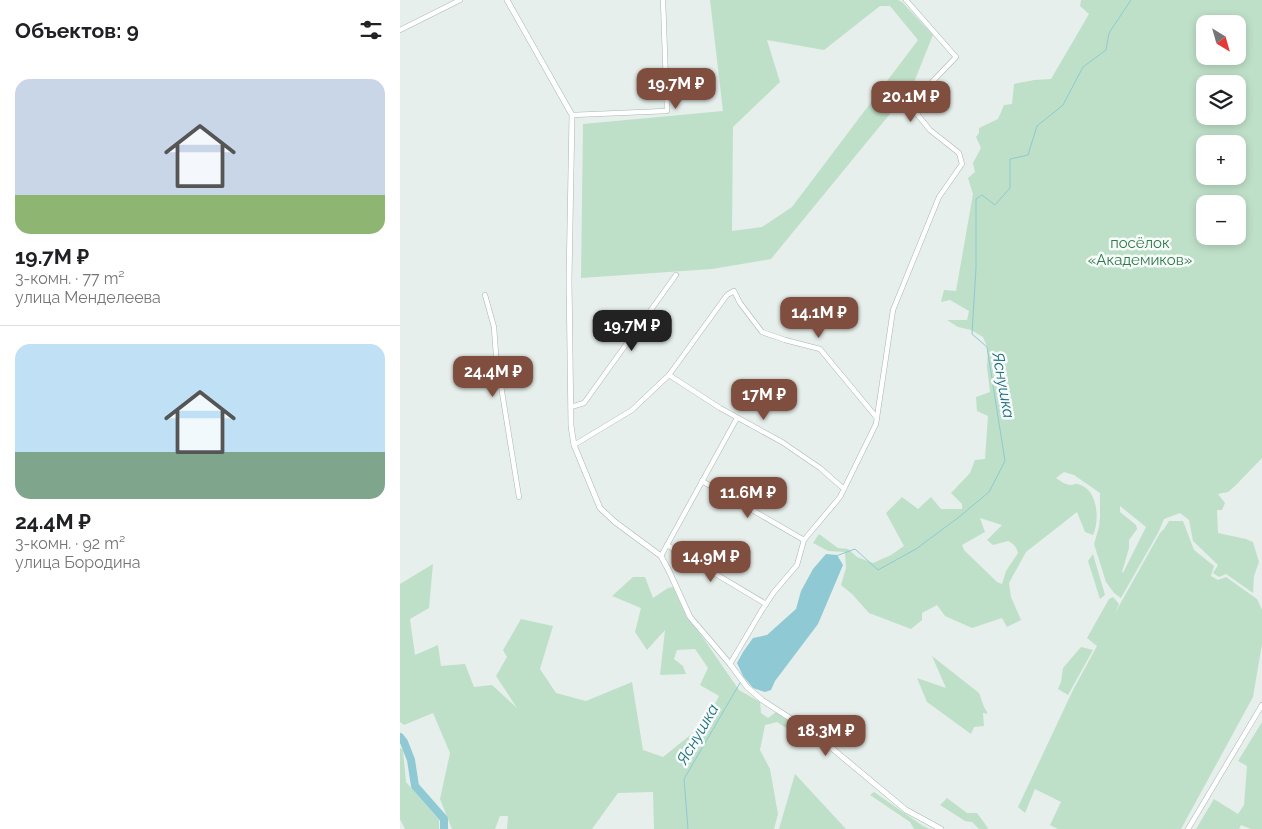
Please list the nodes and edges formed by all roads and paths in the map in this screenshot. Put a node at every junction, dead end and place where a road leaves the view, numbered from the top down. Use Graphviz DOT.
graph roads {
  1 [pos="460,0"];
  2 [pos="507,0"];
  3 [pos="663,0"];
  4 [pos="906,0"];
  5 [pos="400,30"];
  6 [pos="572,114"];
  7 [pos="676,275"];
  8 [pos="485,295"];
  9 [pos="669,375"];
  10 [pos="571,408"];
  11 [pos="737,418"];
  12 [pos="877,418"];
  13 [pos="574,445"];
  14 [pos="702,481"];
  15 [pos="844,489"];
  16 [pos="520,497"];
  17 [pos="804,540"];
  18 [pos="667,545"];
  19 [pos="661,556"];
  20 [pos="766,604"];
  21 [pos="730,664"];
  22 [pos="1262,706"];
  23 [pos="941,829"];
  24 [pos="1188,829"];
  1 -- 5 [label="street"];
  2 -- 6 [label="street"];
  3 -- 6 [label="street"];
  4 -- 12 [label="street"];
  6 -- 10 [label="street"];
  7 -- 10 [label="street"];
  8 -- 16 [label="street"];
  9 -- 11 [label="street"];
  9 -- 12 [label="street"];
  9 -- 13 [label="street"];
  10 -- 13 [label="street"];
  11 -- 14 [label="street"];
  11 -- 15 [label="street"];
  12 -- 15 [label="street"];
  13 -- 19 [label="street"];
  14 -- 17 [label="street"];
  14 -- 18 [label="street"];
  15 -- 17 [label="street"];
  17 -- 20 [label="street"];
  18 -- 19 [label="street"];
  18 -- 20 [label="street"];
  19 -- 21 [label="street"];
  20 -- 21 [label="street"];
  21 -- 23 [label="street"];
  22 -- 24 [label="street"];
}
